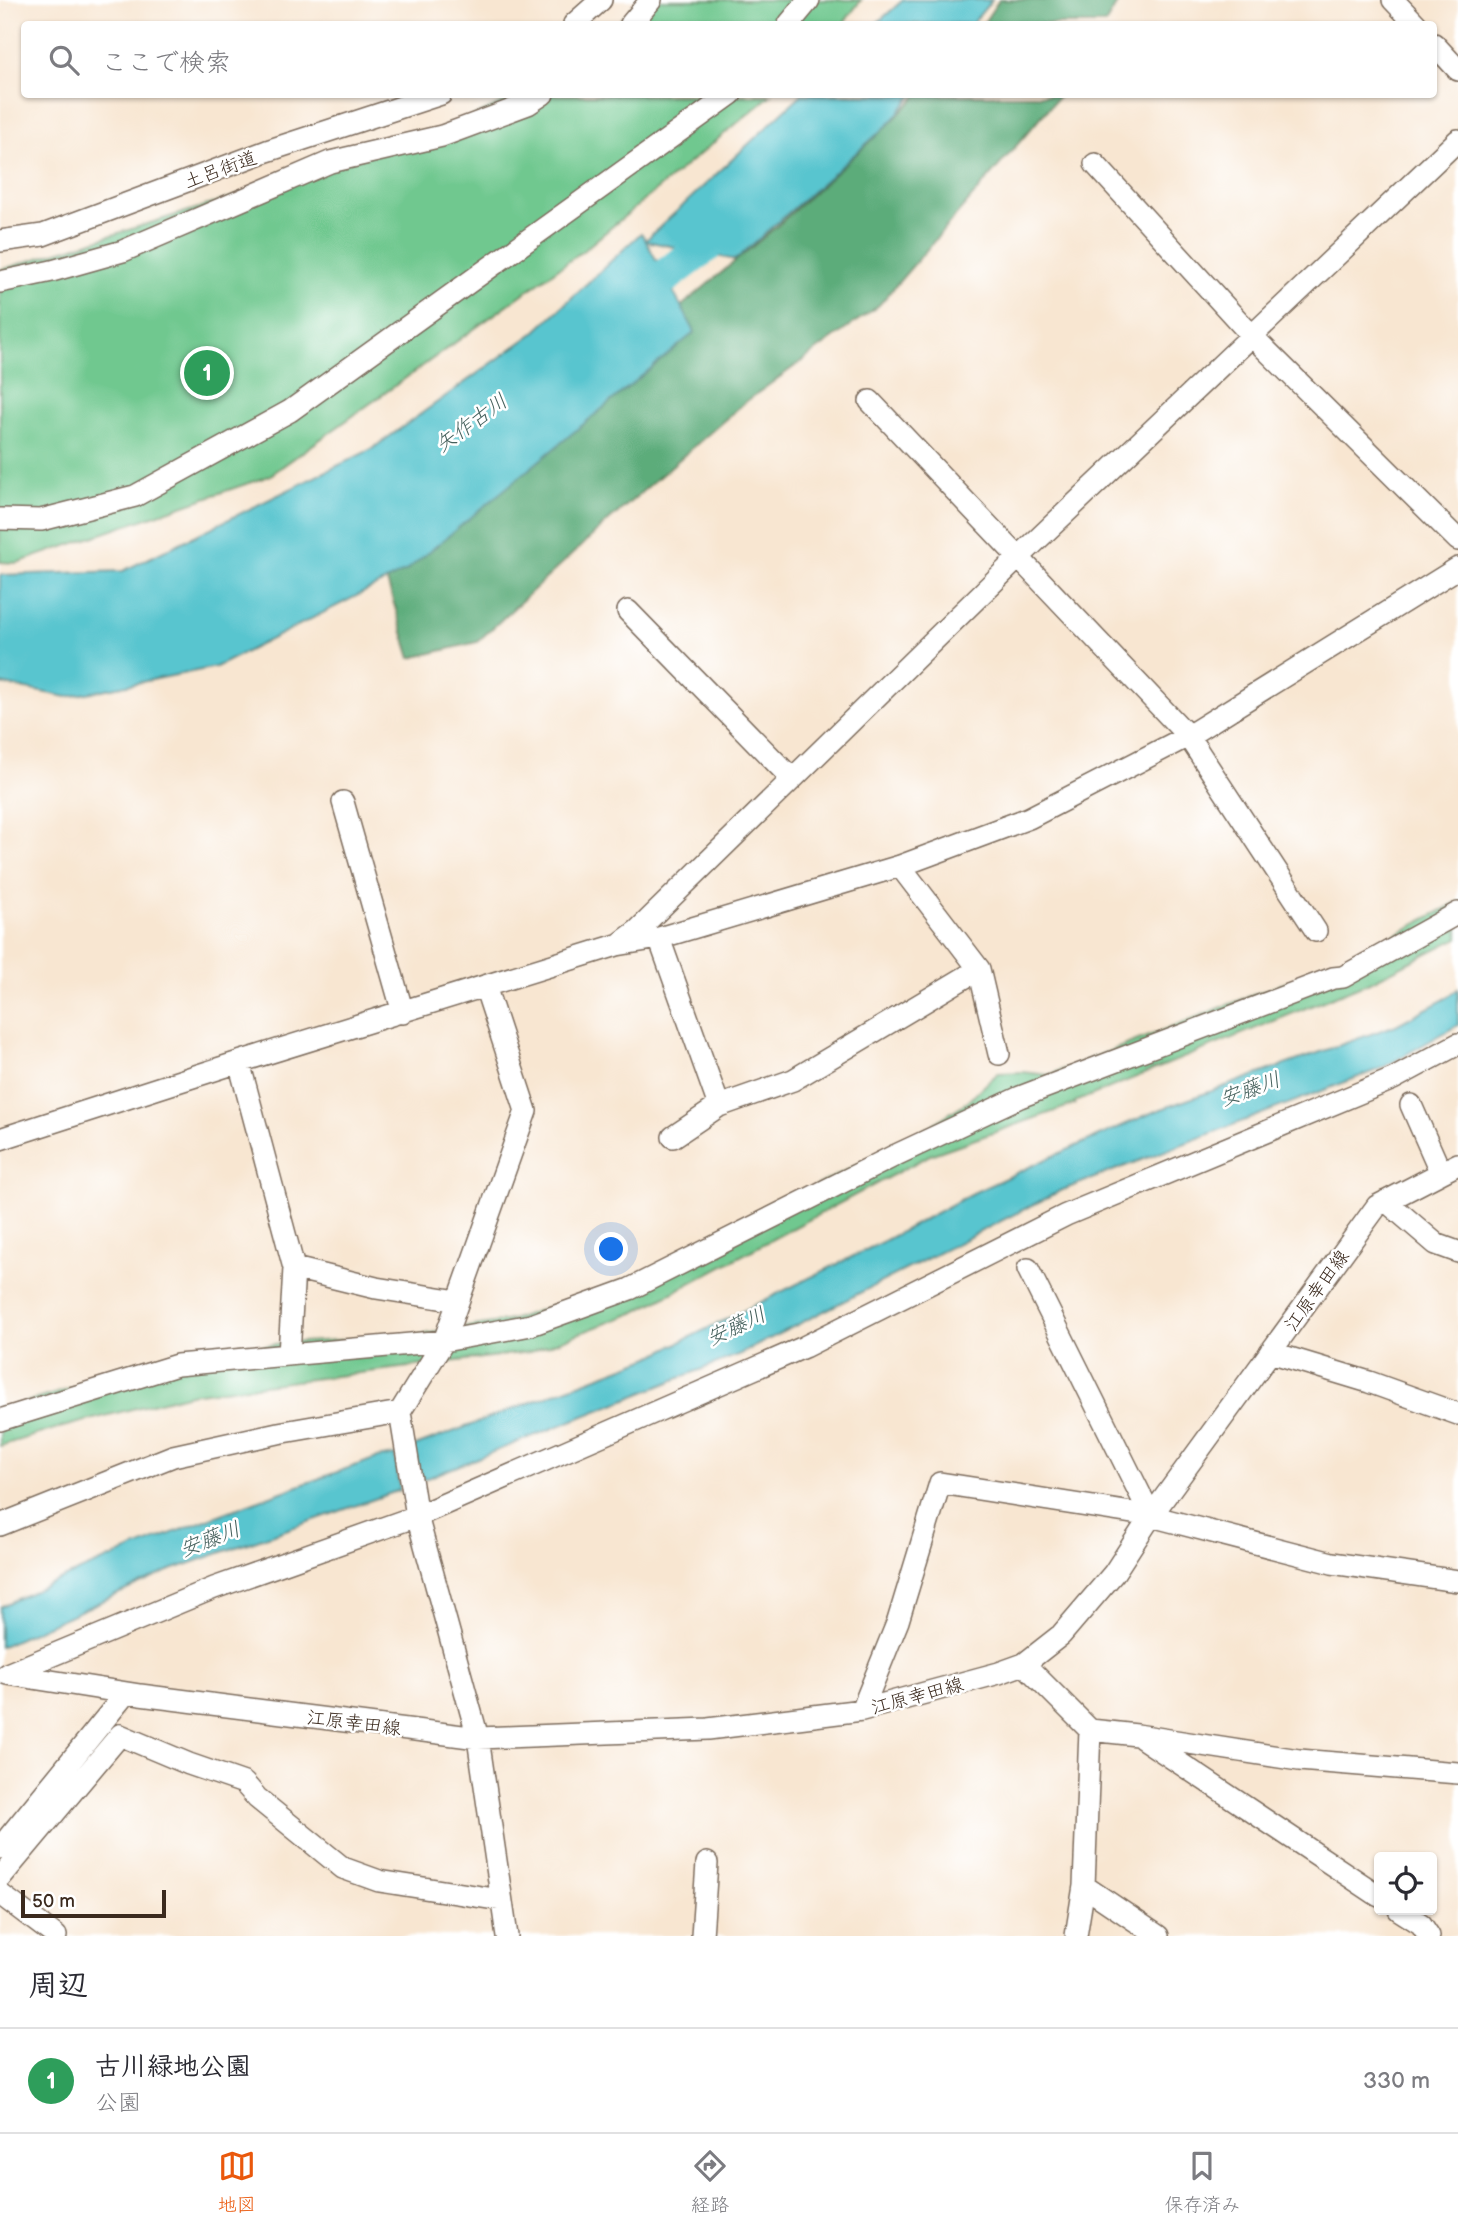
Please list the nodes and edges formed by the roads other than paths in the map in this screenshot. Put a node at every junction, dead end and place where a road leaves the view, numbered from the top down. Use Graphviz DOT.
graph roads {
  1 [pos="601,0"];
  2 [pos="651,0"];
  3 [pos="809,0"];
  4 [pos="1393,0"];
  5 [pos="577,21"];
  6 [pos="634,21"];
  7 [pos="792,21"];
  8 [pos="1413,21"];
  9 [pos="1437,48"];
  10 [pos="1458,70"];
  11 [pos="429,98"];
  12 [pos="537,98"];
  13 [pos="725,98"];
  14 [pos="1458,140"];
  15 [pos="1095,164"];
  16 [pos="0,241"];
  17 [pos="0,282"];
  18 [pos="1252,336"];
  19 [pos="870,401"];
  20 [pos="0,519"];
  21 [pos="1458,540"];
  22 [pos="1018,558"];
  23 [pos="1458,568"];
  24 [pos="628,611"];
  25 [pos="1188,736"];
  26 [pos="792,779"];
  27 [pos="343,802"];
  28 [pos="900,866"];
  29 [pos="1458,913"];
  30 [pos="1316,931"];
  31 [pos="659,937"];
  32 [pos="617,945"];
  33 [pos="979,969"];
  34 [pos="485,986"];
  35 [pos="403,1013"];
  36 [pos="1458,1044"];
  37 [pos="999,1054"];
  38 [pos="239,1062"];
  39 [pos="1411,1105"];
  40 [pos="719,1106"];
  41 [pos="673,1137"];
  42 [pos="0,1139"];
  43 [pos="1449,1169"];
  44 [pos="1386,1201"];
  45 [pos="1458,1252"];
  46 [pos="294,1268"];
  47 [pos="1028,1269"];
  48 [pos="458,1301"];
  49 [pos="444,1341"];
  50 [pos="1270,1352"];
  51 [pos="289,1355"];
  52 [pos="400,1412"];
  53 [pos="1458,1414"];
  54 [pos="0,1420"];
  55 [pos="414,1506"];
  56 [pos="1150,1516"];
  57 [pos="0,1525"];
  58 [pos="1458,1581"];
  59 [pos="1024,1664"];
  60 [pos="133,1694"];
  61 [pos="862,1710"];
  62 [pos="1090,1730"];
  63 [pos="1137,1735"];
  64 [pos="478,1738"];
  65 [pos="1458,1773"];
  66 [pos="0,1848"];
  67 [pos="707,1863"];
  68 [pos="0,1878"];
  69 [pos="1084,1886"];
  70 [pos="1374,1893"];
  71 [pos="0,1894"];
  72 [pos="501,1900"];
  73 [pos="1407,1915"];
  74 [pos="56,1936"];
  75 [pos="507,1936"];
  76 [pos="702,1936"];
  77 [pos="1076,1936"];
  78 [pos="1158,1936"];
  79 [pos="1429,1936"];
  1 -- 5 [label="street"];
  2 -- 6 [label="street"];
  3 -- 7 [label="street"];
  4 -- 8 [label="street"];
  9 -- 10 [label="street"];
  11 -- 16 [label="street, 土呂街道"];
  12 -- 17 [label="street"];
  13 -- 20 [label="street"];
  14 -- 18 [label="street"];
  15 -- 18 [label="street"];
  18 -- 21 [label="street"];
  18 -- 22 [label="street"];
  19 -- 22 [label="street"];
  22 -- 25 [label="street"];
  22 -- 26 [label="street"];
  23 -- 25 [label="street"];
  24 -- 26 [label="street"];
  25 -- 28 [label="street"];
  25 -- 30 [label="street"];
  26 -- 32 [label="street"];
  27 -- 35 [label="street"];
  28 -- 31 [label="street"];
  28 -- 33 [label="street"];
  29 -- 49 [label="street"];
  31 -- 32 [label="street"];
  31 -- 40 [label="street"];
  32 -- 34 [label="street"];
  33 -- 37 [label="street"];
  33 -- 40 [label="street"];
  34 -- 35 [label="street"];
  34 -- 48 [label="street"];
  35 -- 38 [label="street"];
  36 -- 55 [label="street"];
  38 -- 42 [label="street"];
  38 -- 46 [label="street"];
  39 -- 43 [label="street"];
  40 -- 41 [label="street"];
  43 -- 44 [label="street, 江原幸田線"];
  44 -- 45 [label="street"];
  44 -- 50 [label="street, 江原幸田線"];
  46 -- 48 [label="street"];
  46 -- 51 [label="street"];
  47 -- 56 [label="street"];
  48 -- 49 [label="street"];
  49 -- 51 [label="street"];
  49 -- 52 [label="street"];
  50 -- 53 [label="street"];
  50 -- 56 [label="street, 江原幸田線"];
  51 -- 54 [label="street"];
  52 -- 55 [label="street"];
  52 -- 57 [label="street"];
  55 -- 60 [label="street, 江原幸田線"];
  55 -- 64 [label="street"];
  56 -- 58 [label="street"];
  56 -- 59 [label="street, 江原幸田線"];
  56 -- 61 [label="street"];
  59 -- 61 [label="street, 江原幸田線"];
  59 -- 62 [label="street"];
  60 -- 64 [label="street, 江原幸田線"];
  60 -- 66 [label="street"];
  61 -- 64 [label="street, 江原幸田線"];
  62 -- 63 [label="street"];
  62 -- 69 [label="street"];
  63 -- 65 [label="street"];
  63 -- 70 [label="street"];
  64 -- 72 [label="street"];
  67 -- 76 [label="street"];
  68 -- 72 [label="street"];
  69 -- 77 [label="street"];
  69 -- 78 [label="street"];
  71 -- 74 [label="street"];
  72 -- 75 [label="street"];
  73 -- 79 [label="street"];
}
